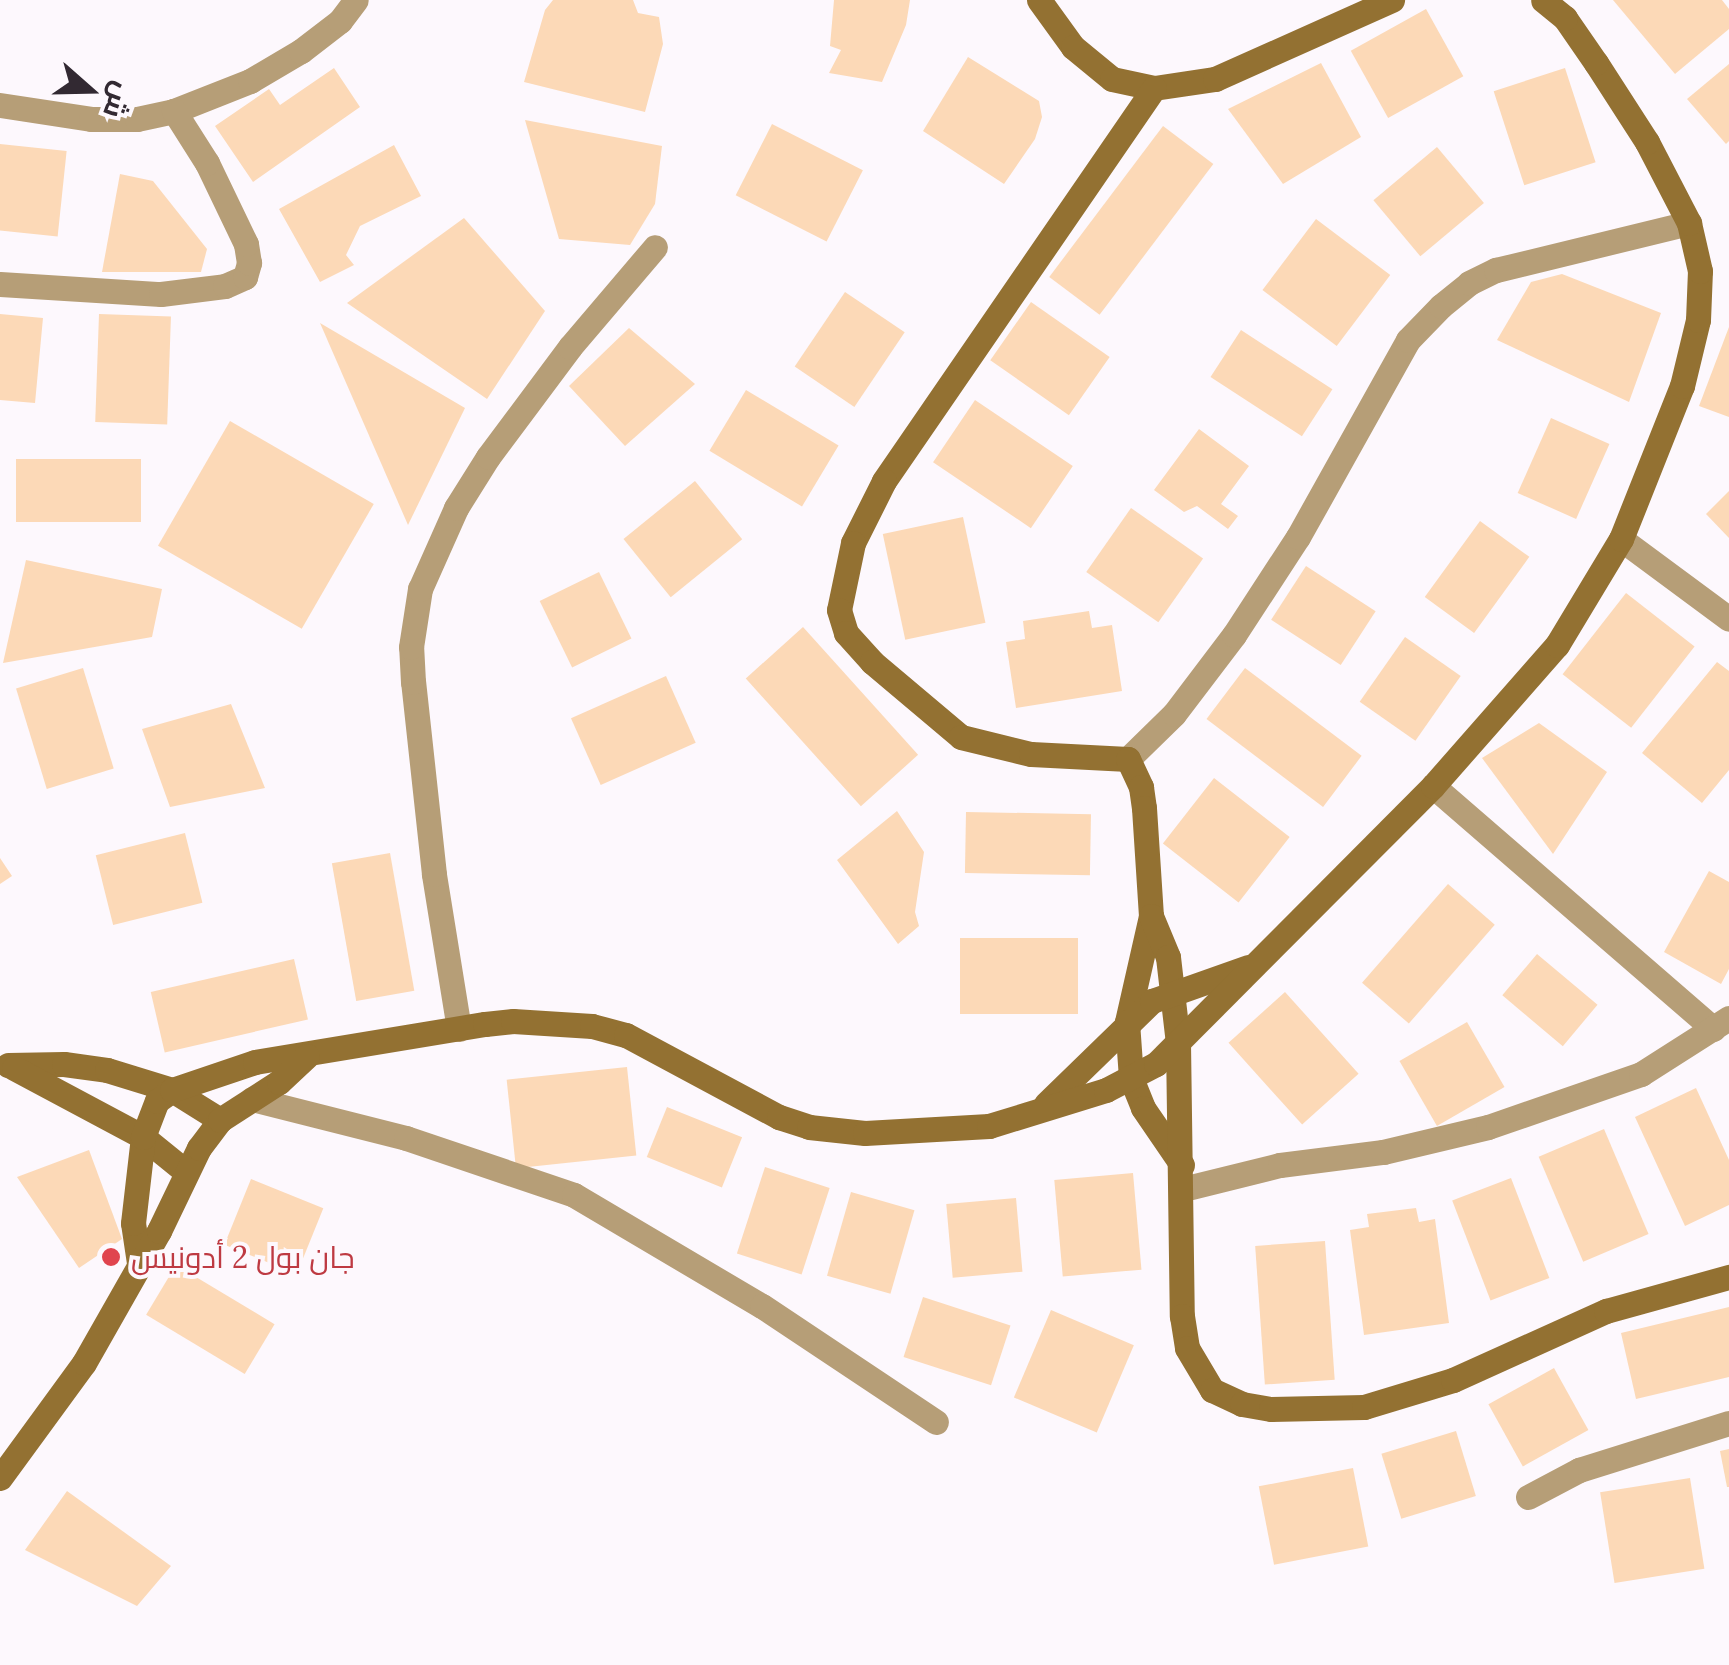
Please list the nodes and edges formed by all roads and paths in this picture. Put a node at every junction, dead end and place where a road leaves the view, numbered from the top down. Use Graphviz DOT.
graph roads {
  1 [pos="356,0"];
  2 [pos="1039,0"];
  3 [pos="1392,0"];
  4 [pos="1548,1"];
  5 [pos="1154,88"];
  6 [pos="0,106"];
  7 [pos="174,111"];
  8 [pos="1689,223"];
  9 [pos="654,246"];
  10 [pos="0,284"];
  11 [pos="1621,539"];
  12 [pos="1729,619"];
  13 [pos="1128,759"];
  14 [pos="1433,786"];
  15 [pos="1152,916"];
  16 [pos="1251,967"];
  17 [pos="1174,990"];
  18 [pos="1127,1022"];
  19 [pos="1722,1023"];
  20 [pos="459,1028"];
  21 [pos="1178,1043"];
  22 [pos="307,1056"];
  23 [pos="4,1063"];
  24 [pos="1131,1078"];
  25 [pos="172,1090"];
  26 [pos="252,1100"];
  27 [pos="1039,1110"];
  28 [pos="220,1120"];
  29 [pos="143,1137"];
  30 [pos="185,1171"];
  31 [pos="1182,1177"];
  32 [pos="139,1263"];
  33 [pos="1729,1277"];
  34 [pos="936,1422"];
  35 [pos="1729,1422"];
  36 [pos="0,1478"];
  37 [pos="1528,1497"];
  1 -- 7 [label="street"];
  2 -- 5 [label="main road"];
  3 -- 5 [label="main road"];
  4 -- 8 [label="main road"];
  5 -- 13 [label="main road"];
  6 -- 7 [label="street"];
  7 -- 10 [label="street"];
  8 -- 11 [label="main road"];
  8 -- 13 [label="street"];
  9 -- 20 [label="street"];
  11 -- 12 [label="street"];
  11 -- 14 [label="main road"];
  13 -- 15 [label="main road"];
  14 -- 16 [label="main road"];
  14 -- 19 [label="street"];
  15 -- 17 [label="main road"];
  15 -- 18 [label="main road"];
  16 -- 17 [label="main road"];
  16 -- 21 [label="main road"];
  17 -- 18 [label="main road"];
  17 -- 21 [label="main road"];
  18 -- 24 [label="main road"];
  18 -- 27 [label="main road"];
  19 -- 31 [label="street"];
  20 -- 22 [label="main road"];
  20 -- 27 [label="main road"];
  21 -- 24 [label="main road"];
  21 -- 31 [label="main road"];
  22 -- 25 [label="main road"];
  22 -- 26 [label="main road"];
  23 -- 25 [label="main road"];
  23 -- 29 [label="main road"];
  24 -- 27 [label="main road"];
  24 -- 31 [label="main road"];
  25 -- 28 [label="main road"];
  25 -- 29 [label="main road"];
  26 -- 28 [label="main road"];
  26 -- 34 [label="street"];
  28 -- 30 [label="main road"];
  29 -- 30 [label="main road"];
  29 -- 32 [label="main road"];
  30 -- 32 [label="main road"];
  31 -- 33 [label="main road"];
  32 -- 36 [label="main road"];
  35 -- 37 [label="street"];
}
